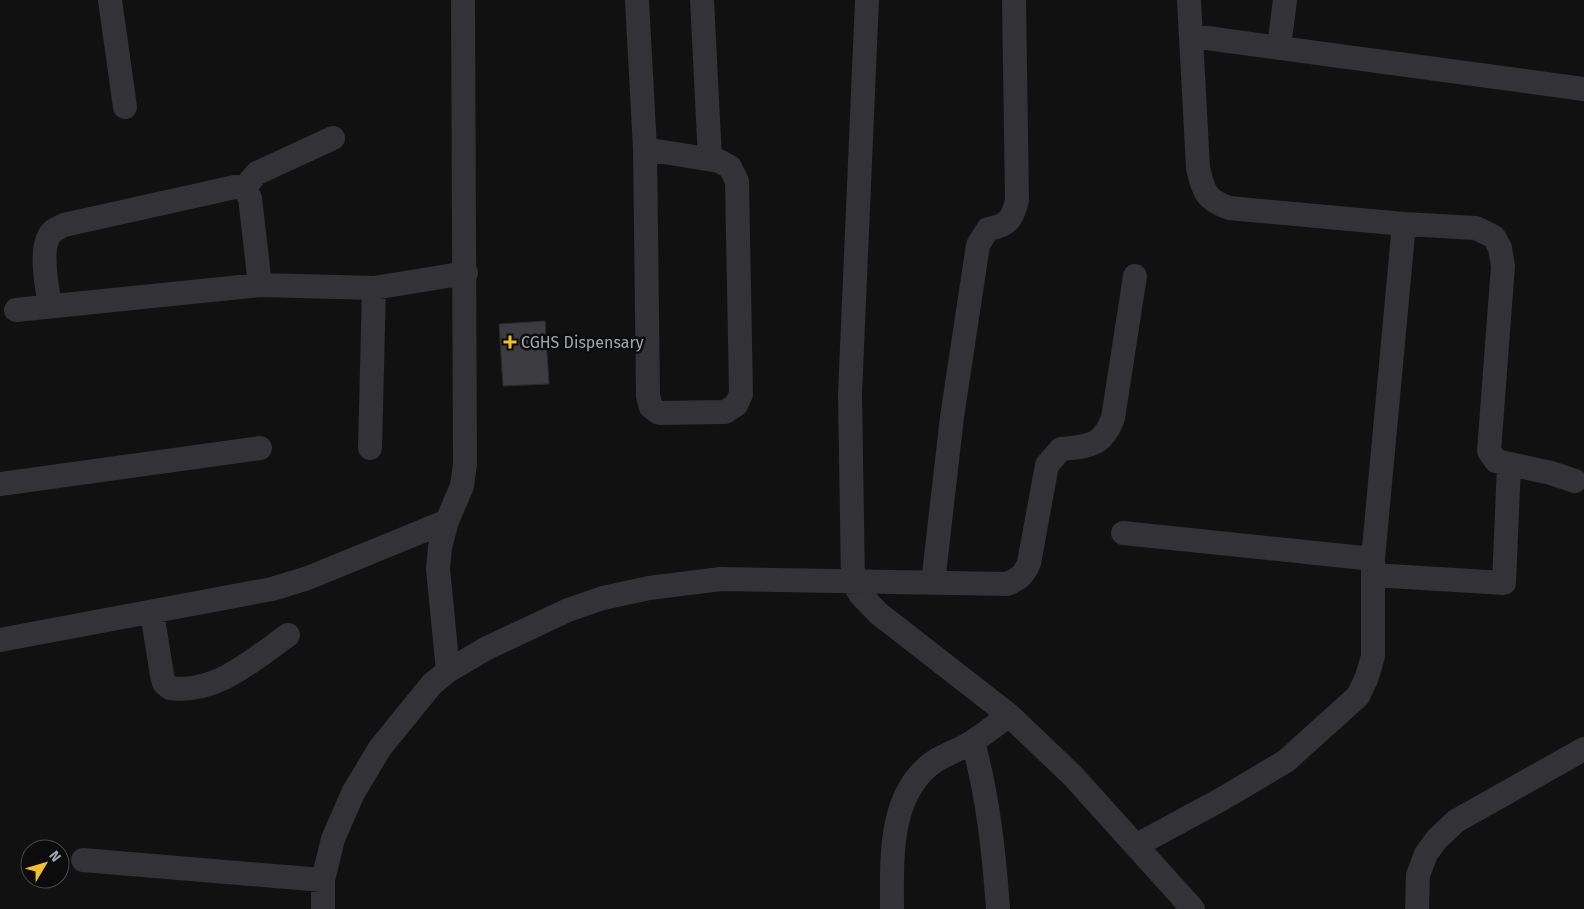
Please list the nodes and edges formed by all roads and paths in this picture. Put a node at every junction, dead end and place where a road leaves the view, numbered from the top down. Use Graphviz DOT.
graph roads {
  1 [pos="110,0"];
  2 [pos="463,0"];
  3 [pos="637,0"];
  4 [pos="702,0"];
  5 [pos="867,0"];
  6 [pos="1014,0"];
  7 [pos="1189,0"];
  8 [pos="1285,0"];
  9 [pos="1192,36"];
  10 [pos="1279,47"];
  11 [pos="1584,90"];
  12 [pos="125,107"];
  13 [pos="332,138"];
  14 [pos="645,149"];
  15 [pos="710,159"];
  16 [pos="244,188"];
  17 [pos="1404,224"];
  18 [pos="466,274"];
  19 [pos="1135,276"];
  20 [pos="260,284"];
  21 [pos="374,288"];
  22 [pos="50,306"];
  23 [pos="16,310"];
  24 [pos="260,448"];
  25 [pos="370,448"];
  26 [pos="1509,465"];
  27 [pos="1575,481"];
  28 [pos="0,484"];
  29 [pos="447,521"];
  30 [pos="1123,533"];
  31 [pos="1373,567"];
  32 [pos="853,582"];
  33 [pos="933,583"];
  34 [pos="152,612"];
  35 [pos="288,635"];
  36 [pos="0,640"];
  37 [pos="448,671"];
  38 [pos="1010,715"];
  39 [pos="973,742"];
  40 [pos="1584,749"];
  41 [pos="1137,845"];
  42 [pos="83,860"];
  43 [pos="323,880"];
  44 [pos="323,909"];
  45 [pos="892,909"];
  46 [pos="998,909"];
  47 [pos="1194,909"];
  48 [pos="1417,909"];
  1 -- 12 [label="street"];
  2 -- 18 [label="street"];
  3 -- 14 [label="street"];
  4 -- 15 [label="street"];
  5 -- 32 [label="street"];
  6 -- 33 [label="street"];
  7 -- 9 [label="street"];
  8 -- 10 [label="street"];
  9 -- 10 [label="street"];
  9 -- 17 [label="street"];
  10 -- 11 [label="street"];
  13 -- 16 [label="street"];
  14 -- 15 [label="street"];
  14 -- 15 [label="street"];
  16 -- 20 [label="street"];
  16 -- 22 [label="street"];
  17 -- 26 [label="street"];
  17 -- 31 [label="street"];
  18 -- 21 [label="street"];
  18 -- 29 [label="street"];
  19 -- 33 [label="street"];
  20 -- 21 [label="street"];
  20 -- 22 [label="street"];
  21 -- 25 [label="street"];
  22 -- 23 [label="street"];
  24 -- 28 [label="street"];
  26 -- 27 [label="street"];
  26 -- 31 [label="street"];
  29 -- 34 [label="street"];
  29 -- 37 [label="street"];
  30 -- 31 [label="street"];
  31 -- 41 [label="street"];
  32 -- 33 [label="street"];
  32 -- 37 [label="street"];
  32 -- 38 [label="street"];
  34 -- 35 [label="street"];
  34 -- 36 [label="street"];
  37 -- 43 [label="street"];
  38 -- 39 [label="street"];
  38 -- 41 [label="street"];
  39 -- 45 [label="street"];
  39 -- 46 [label="street"];
  40 -- 48 [label="street"];
  41 -- 47 [label="street"];
  42 -- 43 [label="street"];
  43 -- 44 [label="street"];
}
